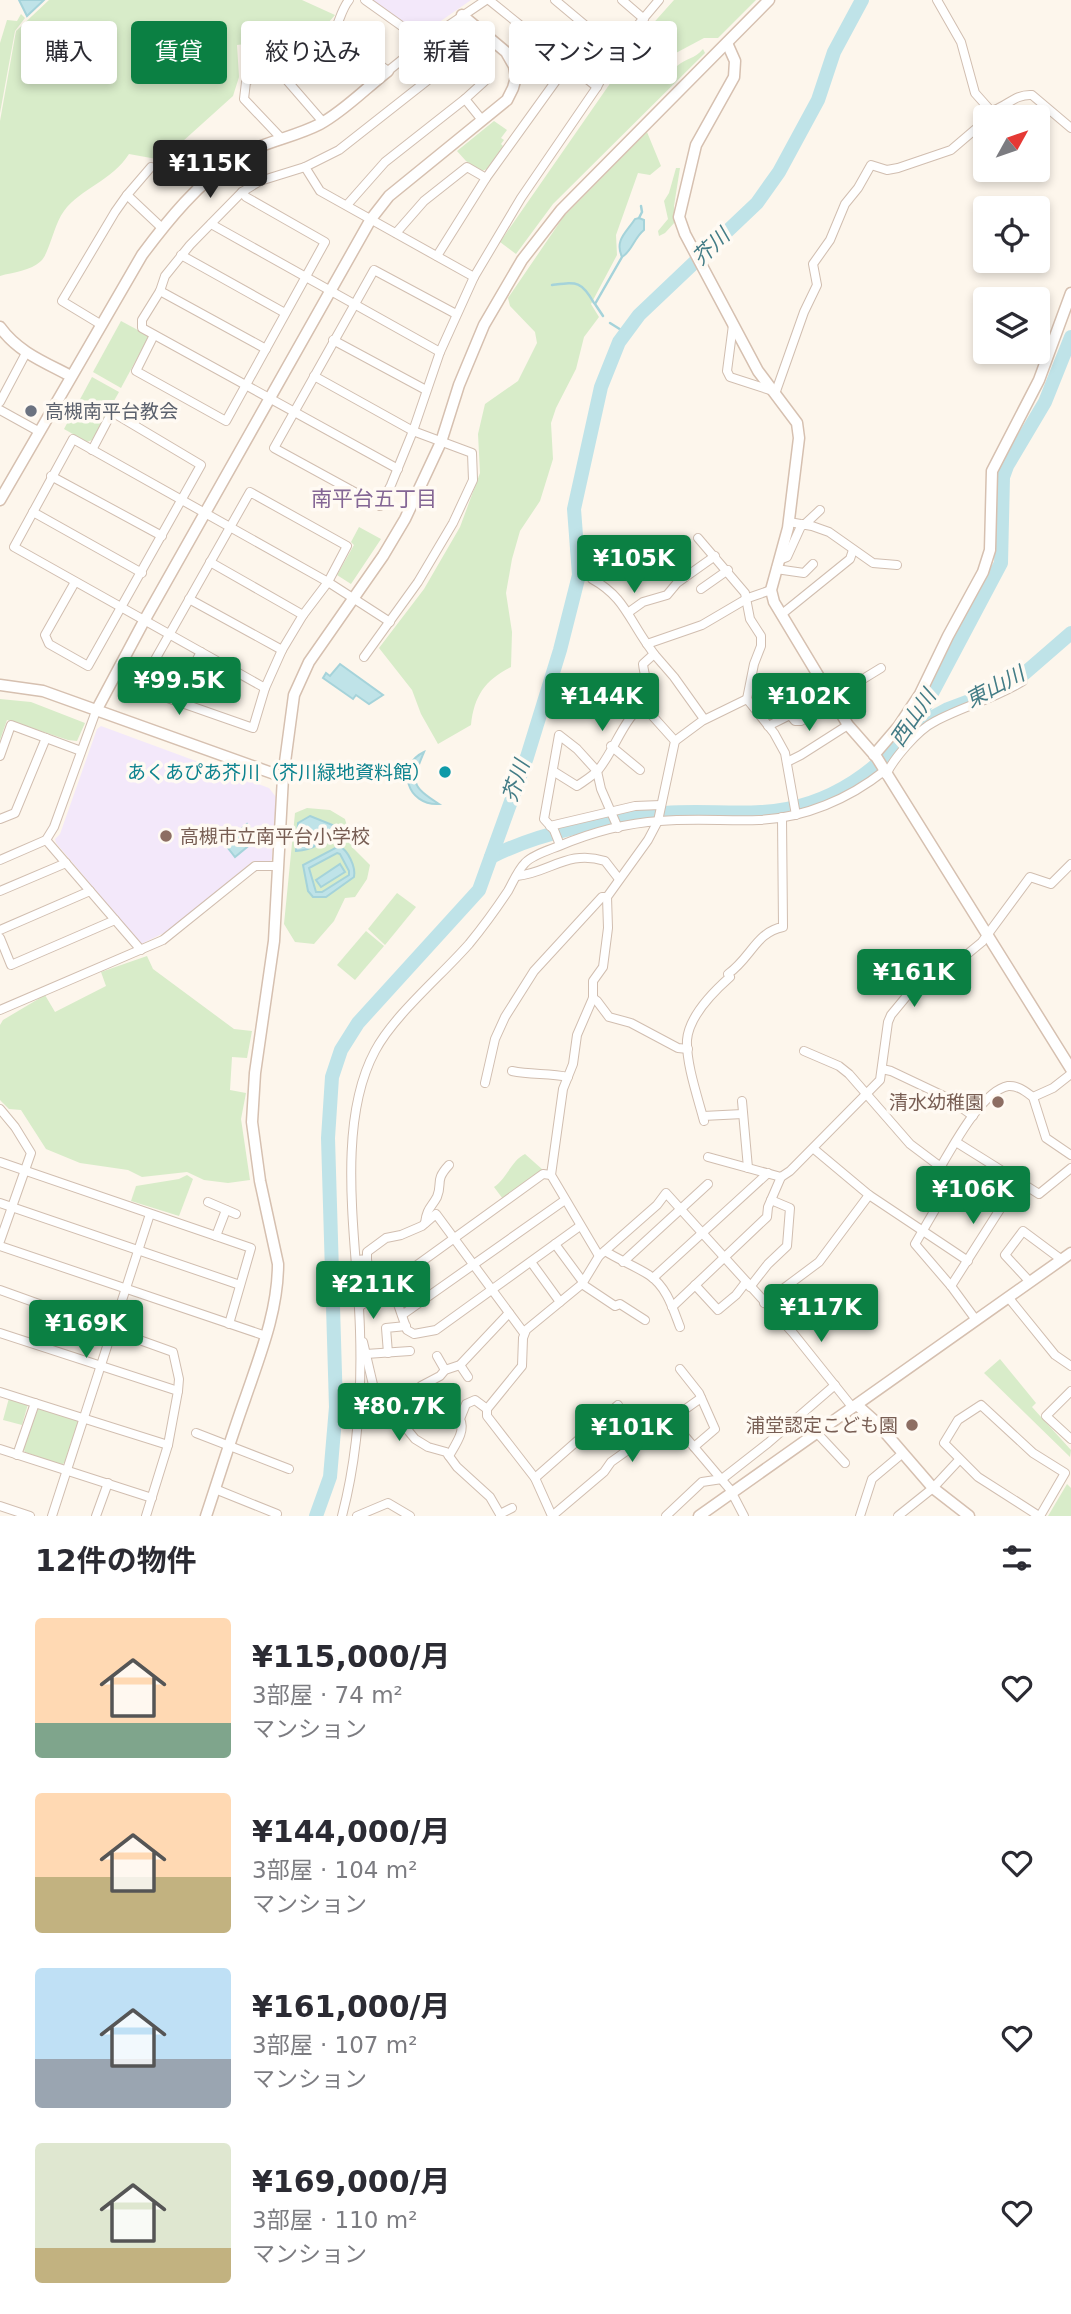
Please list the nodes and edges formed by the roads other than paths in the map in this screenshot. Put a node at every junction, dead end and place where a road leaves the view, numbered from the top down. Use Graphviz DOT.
graph roads {
  1 [pos="349,0"];
  2 [pos="365,0"];
  3 [pos="488,0"];
  4 [pos="555,0"];
  5 [pos="622,0"];
  6 [pos="659,0"];
  7 [pos="769,0"];
  8 [pos="937,0"];
  9 [pos="462,15"];
  10 [pos="644,19"];
  11 [pos="339,21"];
  12 [pos="454,21"];
  13 [pos="514,21"];
  14 [pos="580,21"];
  15 [pos="399,24"];
  16 [pos="727,43"];
  17 [pos="399,62"];
  18 [pos="385,69"];
  19 [pos="388,71"];
  20 [pos="246,84"];
  21 [pos="290,84"];
  22 [pos="554,84"];
  23 [pos="592,84"];
  24 [pos="599,84"];
  25 [pos="597,88"];
  26 [pos="465,99"];
  27 [pos="982,105"];
  28 [pos="1005,105"];
  29 [pos="1044,105"];
  30 [pos="1050,110"];
  31 [pos="482,120"];
  32 [pos="323,122"];
  33 [pos="1071,128"];
  34 [pos="973,129"];
  35 [pos="282,139"];
  36 [pos="151,167"];
  37 [pos="305,167"];
  38 [pos="486,178"];
  39 [pos="242,192"];
  40 [pos="128,195"];
  41 [pos="347,205"];
  42 [pos="371,219"];
  43 [pos="211,224"];
  44 [pos="162,228"];
  45 [pos="396,233"];
  46 [pos="181,255"];
  47 [pos="437,256"];
  48 [pos="474,277"];
  49 [pos="306,278"];
  50 [pos="160,291"];
  51 [pos="330,291"];
  52 [pos="1071,293"];
  53 [pos="354,303"];
  54 [pos="285,313"];
  55 [pos="456,314"];
  56 [pos="100,324"];
  57 [pos="733,325"];
  58 [pos="0,327"];
  59 [pos="154,334"];
  60 [pos="333,340"];
  61 [pos="266,349"];
  62 [pos="440,352"];
  63 [pos="26,353"];
  64 [pos="71,376"];
  65 [pos="314,376"];
  66 [pos="246,385"];
  67 [pos="426,390"];
  68 [pos="774,393"];
  69 [pos="270,398"];
  70 [pos="0,402"];
  71 [pos="0,410"];
  72 [pos="294,411"];
  73 [pos="38,431"];
  74 [pos="413,431"];
  75 [pos="440,442"];
  76 [pos="92,450"];
  77 [pos="398,470"];
  78 [pos="51,476"];
  79 [pos="182,499"];
  80 [pos="0,500"];
  81 [pos="820,510"];
  82 [pos="33,512"];
  83 [pos="206,513"];
  84 [pos="789,522"];
  85 [pos="230,525"];
  86 [pos="803,525"];
  87 [pos="162,536"];
  88 [pos="698,538"];
  89 [pos="853,550"];
  90 [pos="715,556"];
  91 [pos="209,562"];
  92 [pos="777,564"];
  93 [pos="813,564"];
  94 [pos="897,565"];
  95 [pos="728,570"];
  96 [pos="142,573"];
  97 [pos="592,579"];
  98 [pos="75,582"];
  99 [pos="328,582"];
  100 [pos="701,589"];
  101 [pos="771,590"];
  102 [pos="354,597"];
  103 [pos="748,598"];
  104 [pos="189,599"];
  105 [pos="122,608"];
  106 [pos="629,612"];
  107 [pos="782,614"];
  108 [pos="303,615"];
  109 [pos="144,621"];
  110 [pos="390,622"];
  111 [pos="169,634"];
  112 [pos="647,644"];
  113 [pos="282,650"];
  114 [pos="201,652"];
  115 [pos="654,654"];
  116 [pos="363,657"];
  117 [pos="881,668"];
  118 [pos="1023,681"];
  119 [pos="0,685"];
  120 [pos="265,688"];
  121 [pos="651,698"];
  122 [pos="747,699"];
  123 [pos="175,700"];
  124 [pos="833,700"];
  125 [pos="96,711"];
  126 [pos="704,719"];
  127 [pos="848,725"];
  128 [pos="768,726"];
  129 [pos="46,738"];
  130 [pos="675,741"];
  131 [pos="611,746"];
  132 [pos="80,751"];
  133 [pos="0,756"];
  134 [pos="875,757"];
  135 [pos="787,762"];
  136 [pos="640,770"];
  137 [pos="553,771"];
  138 [pos="597,771"];
  139 [pos="885,773"];
  140 [pos="284,777"];
  141 [pos="661,805"];
  142 [pos="612,811"];
  143 [pos="795,813"];
  144 [pos="782,817"];
  145 [pos="0,819"];
  146 [pos="658,819"];
  147 [pos="617,827"];
  148 [pos="552,828"];
  149 [pos="46,840"];
  150 [pos="559,843"];
  151 [pos="0,860"];
  152 [pos="66,863"];
  153 [pos="1071,864"];
  154 [pos="279,866"];
  155 [pos="517,876"];
  156 [pos="619,879"];
  157 [pos="0,891"];
  158 [pos="90,891"];
  159 [pos="607,897"];
  160 [pos="115,919"];
  161 [pos="0,930"];
  162 [pos="988,935"];
  163 [pos="0,938"];
  164 [pos="141,950"];
  165 [pos="593,998"];
  166 [pos="0,1010"];
  167 [pos="688,1049"];
  168 [pos="804,1051"];
  169 [pos="882,1069"];
  170 [pos="512,1071"];
  171 [pos="1071,1072"];
  172 [pos="568,1077"];
  173 [pos="485,1083"];
  174 [pos="865,1095"];
  175 [pos="1033,1097"];
  176 [pos="742,1101"];
  177 [pos="0,1109"];
  178 [pos="743,1114"];
  179 [pos="973,1116"];
  180 [pos="0,1122"];
  181 [pos="15,1127"];
  182 [pos="956,1142"];
  183 [pos="814,1149"];
  184 [pos="1071,1155"];
  185 [pos="708,1157"];
  186 [pos="0,1162"];
  187 [pos="449,1166"];
  188 [pos="748,1168"];
  189 [pos="940,1168"];
  190 [pos="1071,1168"];
  191 [pos="24,1170"];
  192 [pos="768,1173"];
  193 [pos="551,1175"];
  194 [pos="781,1177"];
  195 [pos="954,1177"];
  196 [pos="1018,1181"];
  197 [pos="708,1184"];
  198 [pos="869,1195"];
  199 [pos="565,1200"];
  200 [pos="771,1200"];
  201 [pos="208,1202"];
  202 [pos="0,1203"];
  203 [pos="11,1207"];
  204 [pos="1001,1207"];
  205 [pos="681,1209"];
  206 [pos="226,1210"];
  207 [pos="150,1214"];
  208 [pos="236,1214"];
  209 [pos="425,1223"];
  210 [pos="580,1226"];
  211 [pos="702,1232"];
  212 [pos="923,1233"];
  213 [pos="216,1236"];
  214 [pos="454,1238"];
  215 [pos="0,1243"];
  216 [pos="555,1244"];
  217 [pos="138,1251"];
  218 [pos="602,1253"];
  219 [pos="1066,1256"];
  220 [pos="724,1258"];
  221 [pos="362,1259"];
  222 [pos="968,1261"];
  223 [pos="531,1262"];
  224 [pos="623,1262"];
  225 [pos="474,1265"];
  226 [pos="653,1278"];
  227 [pos="1030,1282"];
  228 [pos="582,1283"];
  229 [pos="391,1284"];
  230 [pos="748,1284"];
  231 [pos="240,1285"];
  232 [pos="695,1285"];
  233 [pos="951,1286"];
  234 [pos="0,1290"];
  235 [pos="126,1290"];
  236 [pos="492,1290"];
  237 [pos="1008,1297"];
  238 [pos="371,1299"];
  239 [pos="560,1302"];
  240 [pos="764,1303"];
  241 [pos="359,1307"];
  242 [pos="672,1307"];
  243 [pos="509,1313"];
  244 [pos="402,1315"];
  245 [pos="645,1320"];
  246 [pos="976,1320"];
  247 [pos="229,1324"];
  248 [pos="406,1326"];
  249 [pos="680,1327"];
  250 [pos="112,1330"];
  251 [pos="360,1332"];
  252 [pos="0,1333"];
  253 [pos="524,1333"];
  254 [pos="266,1336"];
  255 [pos="410,1351"];
  256 [pos="388,1353"];
  257 [pos="366,1354"];
  258 [pos="437,1356"];
  259 [pos="460,1365"];
  260 [pos="99,1366"];
  261 [pos="1071,1366"];
  262 [pos="680,1369"];
  263 [pos="445,1370"];
  264 [pos="468,1377"];
  265 [pos="835,1385"];
  266 [pos="421,1386"];
  267 [pos="178,1391"];
  268 [pos="1071,1391"];
  269 [pos="0,1392"];
  270 [pos="702,1393"];
  271 [pos="35,1403"];
  272 [pos="618,1405"];
  273 [pos="855,1406"];
  274 [pos="487,1409"];
  275 [pos="83,1419"];
  276 [pos="672,1421"];
  277 [pos="196,1433"];
  278 [pos="817,1433"];
  279 [pos="1071,1439"];
  280 [pos="168,1446"];
  281 [pos="229,1446"];
  282 [pos="694,1447"];
  283 [pos="0,1449"];
  284 [pos="903,1453"];
  285 [pos="17,1455"];
  286 [pos="449,1456"];
  287 [pos="959,1460"];
  288 [pos="845,1463"];
  289 [pos="289,1469"];
  290 [pos="66,1471"];
  291 [pos="536,1478"];
  292 [pos="722,1479"];
  293 [pos="107,1482"];
  294 [pos="933,1488"];
  295 [pos="215,1489"];
  296 [pos="732,1493"];
  297 [pos="152,1498"];
  298 [pos="0,1506"];
  299 [pos="512,1508"];
  300 [pos="276,1514"];
  301 [pos="501,1515"];
  302 [pos="30,1516"];
  303 [pos="52,1516"];
  304 [pos="96,1516"];
  305 [pos="146,1516"];
  306 [pos="206,1516"];
  307 [pos="342,1516"];
  308 [pos="357,1516"];
  309 [pos="410,1516"];
  310 [pos="552,1516"];
  311 [pos="666,1516"];
  312 [pos="699,1516"];
  313 [pos="744,1516"];
  314 [pos="860,1516"];
  315 [pos="898,1516"];
  316 [pos="969,1516"];
  317 [pos="1040,1516"];
  1 -- 11 [label="street"];
  2 -- 15 [label="street"];
  3 -- 9 [label="street"];
  3 -- 13 [label="street"];
  4 -- 14 [label="street"];
  5 -- 10 [label="street"];
  6 -- 10 [label="street"];
  7 -- 16 [label="street"];
  8 -- 27 [label="street"];
  9 -- 12 [label="street"];
  9 -- 31 [label="street"];
  16 -- 57 [label="street"];
  16 -- 75 [label="street"];
  17 -- 19 [label="street"];
  18 -- 19 [label="street"];
  19 -- 32 [label="street"];
  20 -- 35 [label="street"];
  21 -- 32 [label="street"];
  22 -- 38 [label="street"];
  23 -- 25 [label="street"];
  24 -- 25 [label="street"];
  25 -- 48 [label="street"];
  26 -- 31 [label="street"];
  26 -- 37 [label="street"];
  26 -- 41 [label="street"];
  28 -- 29 [label="street"];
  30 -- 33 [label="street"];
  31 -- 42 [label="street"];
  32 -- 35 [label="street"];
  34 -- 68 [label="street"];
  35 -- 44 [label="street"];
  36 -- 40 [label="street"];
  37 -- 39 [label="street"];
  37 -- 41 [label="street"];
  38 -- 45 [label="street"];
  38 -- 47 [label="street"];
  39 -- 43 [label="street"];
  39 -- 49 [label="street"];
  40 -- 44 [label="street"];
  40 -- 56 [label="street"];
  41 -- 42 [label="street"];
  42 -- 45 [label="street"];
  42 -- 51 [label="street"];
  43 -- 46 [label="street"];
  43 -- 49 [label="street"];
  44 -- 56 [label="street"];
  45 -- 47 [label="street"];
  46 -- 50 [label="street"];
  46 -- 54 [label="street"];
  47 -- 48 [label="street"];
  48 -- 55 [label="street"];
  49 -- 51 [label="street"];
  49 -- 54 [label="street"];
  50 -- 59 [label="street"];
  50 -- 61 [label="street"];
  51 -- 53 [label="street"];
  51 -- 69 [label="street"];
  52 -- 134 [label="street"];
  53 -- 55 [label="street"];
  53 -- 60 [label="street"];
  53 -- 62 [label="street"];
  54 -- 61 [label="street"];
  55 -- 62 [label="street"];
  56 -- 64 [label="street"];
  57 -- 68 [label="street"];
  57 -- 68 [label="street"];
  58 -- 63 [label="street"];
  59 -- 66 [label="street"];
  59 -- 66 [label="street"];
  60 -- 65 [label="street"];
  60 -- 67 [label="street"];
  61 -- 66 [label="street"];
  62 -- 67 [label="street"];
  63 -- 64 [label="street"];
  63 -- 70 [label="street"];
  64 -- 73 [label="street"];
  65 -- 72 [label="street"];
  65 -- 74 [label="street"];
  66 -- 69 [label="street"];
  67 -- 74 [label="street"];
  68 -- 84 [label="street"];
  69 -- 72 [label="street"];
  69 -- 83 [label="street"];
  71 -- 73 [label="street"];
  72 -- 77 [label="street"];
  72 -- 77 [label="street"];
  73 -- 80 [label="street"];
  74 -- 75 [label="street"];
  74 -- 77 [label="street"];
  75 -- 102 [label="street"];
  75 -- 110 [label="street"];
  76 -- 78 [label="street"];
  76 -- 79 [label="street"];
  76 -- 79 [label="street"];
  78 -- 82 [label="street"];
  78 -- 87 [label="street"];
  79 -- 83 [label="street"];
  79 -- 87 [label="street"];
  81 -- 86 [label="street"];
  82 -- 96 [label="street"];
  82 -- 98 [label="street"];
  83 -- 85 [label="street"];
  83 -- 109 [label="street"];
  84 -- 86 [label="street"];
  84 -- 92 [label="street"];
  85 -- 91 [label="street"];
  85 -- 99 [label="street"];
  85 -- 99 [label="street"];
  86 -- 89 [label="street"];
  86 -- 92 [label="street"];
  87 -- 96 [label="street"];
  88 -- 90 [label="street"];
  89 -- 94 [label="street"];
  89 -- 107 [label="street"];
  90 -- 95 [label="street"];
  90 -- 106 [label="street"];
  91 -- 104 [label="street"];
  91 -- 108 [label="street"];
  92 -- 93 [label="street"];
  92 -- 101 [label="street"];
  95 -- 100 [label="street"];
  95 -- 103 [label="street"];
  96 -- 105 [label="street"];
  97 -- 106 [label="street"];
  98 -- 105 [label="street"];
  98 -- 105 [label="street"];
  99 -- 102 [label="street"];
  99 -- 108 [label="street"];
  101 -- 103 [label="street"];
  101 -- 107 [label="street"];
  102 -- 110 [label="street"];
  102 -- 140 [label="street"];
  103 -- 112 [label="street"];
  103 -- 122 [label="street"];
  104 -- 111 [label="street"];
  104 -- 113 [label="street"];
  105 -- 109 [label="street"];
  106 -- 112 [label="street"];
  107 -- 124 [label="street"];
  108 -- 113 [label="street"];
  109 -- 111 [label="street"];
  109 -- 125 [label="street"];
  110 -- 116 [label="street"];
  111 -- 114 [label="street"];
  111 -- 123 [label="street"];
  112 -- 115 [label="street"];
  113 -- 120 [label="street"];
  114 -- 120 [label="street"];
  114 -- 123 [label="street"];
  115 -- 121 [label="street"];
  115 -- 126 [label="street"];
  117 -- 124 [label="street"];
  118 -- 139 [label="street"];
  119 -- 125 [label="street"];
  120 -- 123 [label="street"];
  121 -- 130 [label="street"];
  121 -- 131 [label="street"];
  122 -- 126 [label="street"];
  122 -- 128 [label="street"];
  124 -- 127 [label="street"];
  124 -- 128 [label="street"];
  125 -- 132 [label="street"];
  125 -- 140 [label="street"];
  126 -- 130 [label="street"];
  127 -- 134 [label="street"];
  127 -- 135 [label="street"];
  128 -- 135 [label="street"];
  129 -- 132 [label="street"];
  129 -- 133 [label="street"];
  129 -- 145 [label="street"];
  130 -- 141 [label="street"];
  131 -- 136 [label="street"];
  131 -- 138 [label="street"];
  132 -- 149 [label="street"];
  134 -- 139 [label="street"];
  135 -- 143 [label="street"];
  137 -- 138 [label="street"];
  137 -- 138 [label="street"];
  137 -- 148 [label="street"];
  138 -- 142 [label="street"];
  139 -- 143 [label="street"];
  139 -- 162 [label="street"];
  140 -- 154 [label="street"];
  141 -- 142 [label="street"];
  141 -- 146 [label="street"];
  142 -- 147 [label="street"];
  142 -- 148 [label="street"];
  143 -- 144 [label="street"];
  144 -- 146 [label="street"];
  144 -- 167 [label="street"];
  146 -- 147 [label="street"];
  146 -- 156 [label="street"];
  147 -- 150 [label="street"];
  148 -- 150 [label="street"];
  149 -- 151 [label="street"];
  149 -- 152 [label="street"];
  150 -- 155 [label="street"];
  152 -- 157 [label="street"];
  152 -- 158 [label="street"];
  153 -- 162 [label="street"];
  154 -- 164 [label="street"];
  154 -- 254 [label="street"];
  155 -- 156 [label="street"];
  155 -- 221 [label="street"];
  156 -- 159 [label="street"];
  158 -- 160 [label="street"];
  158 -- 161 [label="street"];
  159 -- 165 [label="street"];
  159 -- 173 [label="street"];
  160 -- 163 [label="street"];
  160 -- 164 [label="street"];
  162 -- 169 [label="street"];
  162 -- 171 [label="street"];
  164 -- 166 [label="street"];
  165 -- 167 [label="street"];
  165 -- 172 [label="street"];
  167 -- 178 [label="street"];
  168 -- 174 [label="street"];
  169 -- 174 [label="street"];
  169 -- 179 [label="street"];
  170 -- 172 [label="street"];
  171 -- 175 [label="street"];
  172 -- 193 [label="street"];
  174 -- 183 [label="street"];
  174 -- 189 [label="street"];
  175 -- 179 [label="street"];
  175 -- 184 [label="street"];
  176 -- 178 [label="street"];
  177 -- 181 [label="street"];
  178 -- 188 [label="street"];
  179 -- 182 [label="street"];
  180 -- 181 [label="street"];
  181 -- 191 [label="street"];
  182 -- 189 [label="street"];
  182 -- 196 [label="street"];
  183 -- 194 [label="street"];
  183 -- 198 [label="street"];
  185 -- 188 [label="street"];
  186 -- 191 [label="street"];
  187 -- 209 [label="street"];
  188 -- 192 [label="street"];
  189 -- 195 [label="street"];
  190 -- 196 [label="street"];
  191 -- 203 [label="street"];
  191 -- 207 [label="street"];
  192 -- 194 [label="street"];
  192 -- 211 [label="street"];
  193 -- 199 [label="street"];
  193 -- 214 [label="street"];
  194 -- 200 [label="street"];
  195 -- 204 [label="street"];
  195 -- 212 [label="street"];
  196 -- 204 [label="street"];
  197 -- 205 [label="street"];
  198 -- 212 [label="street"];
  198 -- 240 [label="street"];
  199 -- 210 [label="street"];
  199 -- 225 [label="street"];
  200 -- 220 [label="street"];
  200 -- 230 [label="street"];
  201 -- 206 [label="street"];
  202 -- 203 [label="street"];
  203 -- 215 [label="street"];
  203 -- 217 [label="street"];
  204 -- 222 [label="street"];
  205 -- 211 [label="street"];
  205 -- 218 [label="street"];
  205 -- 224 [label="street"];
  206 -- 208 [label="street"];
  206 -- 213 [label="street"];
  207 -- 213 [label="street"];
  207 -- 217 [label="street"];
  209 -- 214 [label="street"];
  209 -- 221 [label="street"];
  210 -- 216 [label="street"];
  210 -- 218 [label="street"];
  211 -- 220 [label="street"];
  211 -- 226 [label="street"];
  212 -- 222 [label="street"];
  212 -- 233 [label="street"];
  213 -- 231 [label="street"];
  214 -- 225 [label="street"];
  214 -- 229 [label="street"];
  215 -- 235 [label="street"];
  216 -- 223 [label="street"];
  216 -- 228 [label="street"];
  217 -- 231 [label="street"];
  217 -- 235 [label="street"];
  218 -- 224 [label="street"];
  218 -- 228 [label="street"];
  219 -- 227 [label="street"];
  219 -- 227 [label="street"];
  220 -- 230 [label="street"];
  220 -- 232 [label="street"];
  221 -- 238 [label="street"];
  221 -- 241 [label="street"];
  222 -- 233 [label="street"];
  223 -- 236 [label="street"];
  223 -- 239 [label="street"];
  224 -- 226 [label="street"];
  225 -- 236 [label="street"];
  225 -- 244 [label="street"];
  226 -- 242 [label="street"];
  227 -- 237 [label="street"];
  228 -- 239 [label="street"];
  228 -- 245 [label="street"];
  229 -- 238 [label="street"];
  229 -- 244 [label="street"];
  230 -- 232 [label="street"];
  230 -- 240 [label="street"];
  231 -- 247 [label="street"];
  232 -- 242 [label="street"];
  233 -- 246 [label="street"];
  234 -- 250 [label="street"];
  235 -- 247 [label="street"];
  235 -- 250 [label="street"];
  236 -- 243 [label="street"];
  236 -- 248 [label="street"];
  237 -- 246 [label="street"];
  237 -- 261 [label="street"];
  238 -- 241 [label="street"];
  239 -- 253 [label="street"];
  240 -- 265 [label="street"];
  241 -- 251 [label="street"];
  242 -- 249 [label="street"];
  243 -- 253 [label="street"];
  243 -- 259 [label="street"];
  244 -- 248 [label="street"];
  246 -- 273 [label="street"];
  247 -- 254 [label="street"];
  248 -- 256 [label="street"];
  250 -- 260 [label="street"];
  250 -- 267 [label="street"];
  251 -- 257 [label="street"];
  251 -- 307 [label="street"];
  252 -- 260 [label="street"];
  253 -- 274 [label="street"];
  254 -- 281 [label="street"];
  255 -- 256 [label="street"];
  256 -- 257 [label="street"];
  257 -- 286 [label="street"];
  258 -- 263 [label="street"];
  259 -- 263 [label="street"];
  259 -- 264 [label="street"];
  260 -- 267 [label="street"];
  260 -- 275 [label="street"];
  262 -- 270 [label="street"];
  263 -- 266 [label="street"];
  265 -- 273 [label="street"];
  265 -- 292 [label="street"];
  267 -- 280 [label="street"];
  268 -- 279 [label="street"];
  269 -- 271 [label="street"];
  270 -- 276 [label="street"];
  270 -- 282 [label="street"];
  271 -- 275 [label="street"];
  271 -- 285 [label="street"];
  272 -- 291 [label="street"];
  273 -- 278 [label="street"];
  273 -- 284 [label="street"];
  274 -- 286 [label="street"];
  274 -- 291 [label="street"];
  275 -- 280 [label="street"];
  275 -- 290 [label="street"];
  276 -- 282 [label="street"];
  276 -- 310 [label="street"];
  277 -- 281 [label="street"];
  278 -- 288 [label="street"];
  278 -- 296 [label="street"];
  280 -- 297 [label="street"];
  281 -- 289 [label="street"];
  281 -- 295 [label="street"];
  282 -- 292 [label="street"];
  283 -- 285 [label="street"];
  284 -- 294 [label="street"];
  284 -- 314 [label="street"];
  285 -- 290 [label="street"];
  286 -- 301 [label="street"];
  287 -- 294 [label="street"];
  287 -- 317 [label="street"];
  287 -- 317 [label="street"];
  290 -- 293 [label="street"];
  290 -- 303 [label="street"];
  291 -- 310 [label="street"];
  292 -- 296 [label="street"];
  292 -- 311 [label="street"];
  293 -- 297 [label="street"];
  293 -- 304 [label="street"];
  294 -- 315 [label="street"];
  294 -- 316 [label="street"];
  295 -- 300 [label="street"];
  295 -- 306 [label="street"];
  296 -- 312 [label="street"];
  296 -- 313 [label="street"];
  297 -- 305 [label="street"];
  298 -- 302 [label="street"];
  299 -- 301 [label="street"];
  308 -- 309 [label="street"];
}
